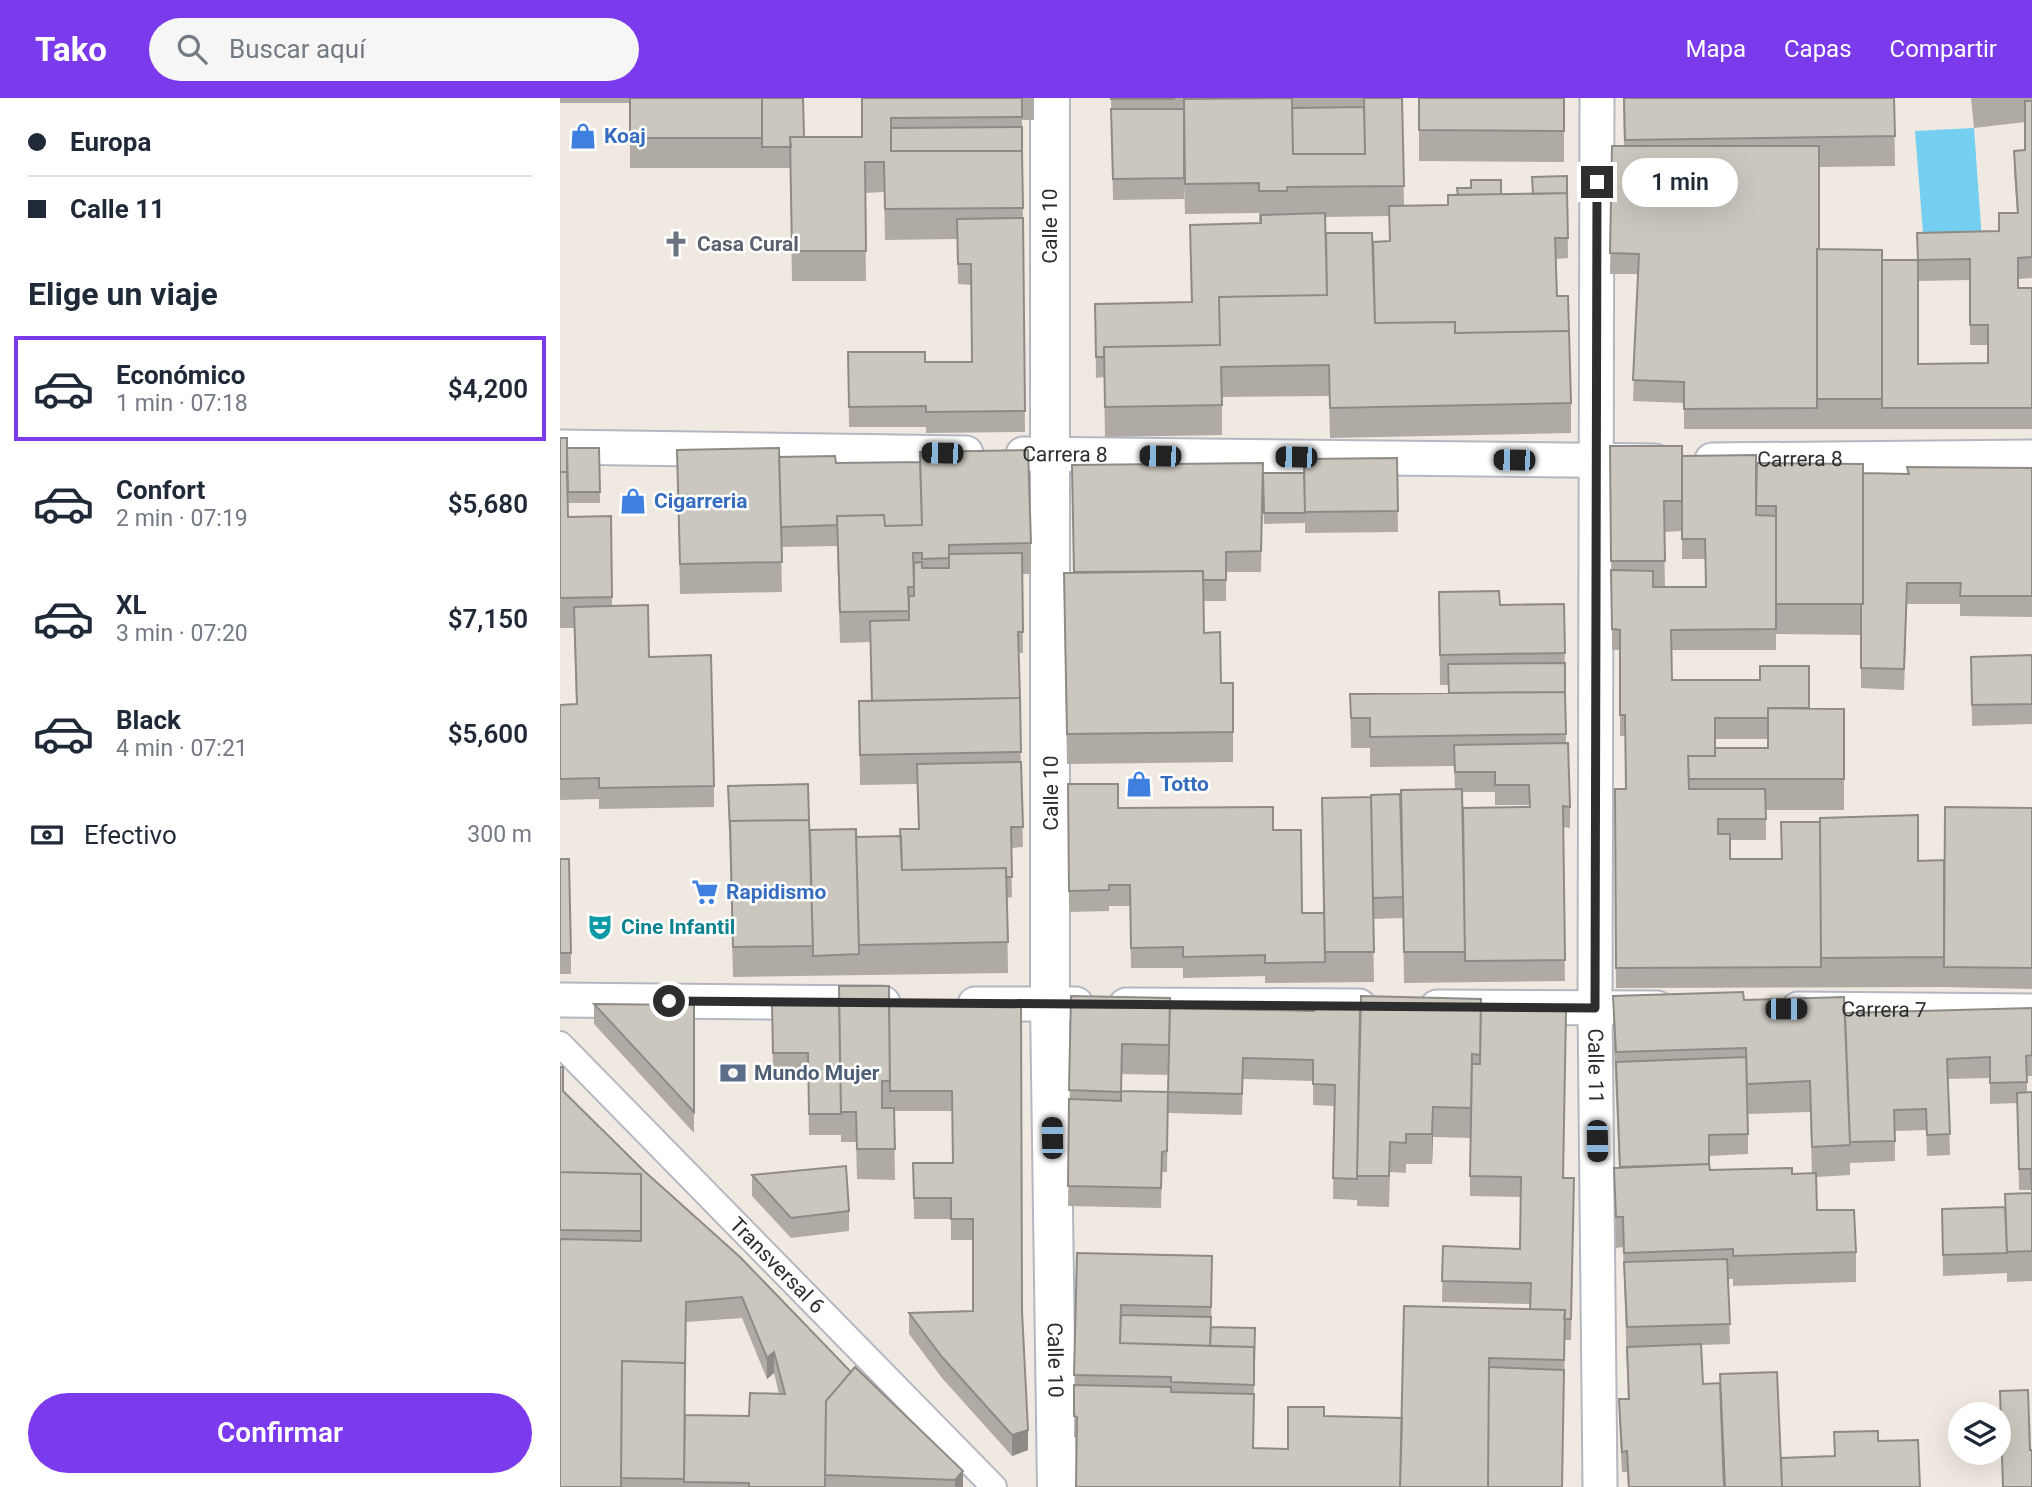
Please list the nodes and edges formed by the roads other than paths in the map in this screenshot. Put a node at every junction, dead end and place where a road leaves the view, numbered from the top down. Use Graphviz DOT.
graph roads {
  1 [pos="1050,98"];
  2 [pos="1597,98"];
  3 [pos="560,447"];
  4 [pos="1051,454"];
  5 [pos="2032,457"];
  6 [pos="1595,461"];
  7 [pos="560,1000"];
  8 [pos="1051,1004"];
  9 [pos="1595,1008"];
  10 [pos="1691,1009"];
  11 [pos="1773,1009"];
  12 [pos="2032,1011"];
  13 [pos="560,1044"];
  14 [pos="993,1487"];
  15 [pos="1057,1487"];
  16 [pos="1600,1487"];
  1 -- 4 [label="main road, Calle 10"];
  2 -- 6 [label="street, Calle 11"];
  3 -- 4 [label="street, Carrera 8"];
  4 -- 6 [label="street, Carrera 8"];
  4 -- 8 [label="main road, Calle 10"];
  5 -- 6 [label="street, Carrera 8"];
  6 -- 9 [label="street, Calle 11"];
  7 -- 8 [label="street"];
  8 -- 9 [label="street"];
  8 -- 15 [label="main road, Calle 10"];
  9 -- 10 [label="street"];
  9 -- 16 [label="street, Calle 11"];
  11 -- 12 [label="street, Carrera 7"];
  13 -- 14 [label="street, Transversal 6"];
}
